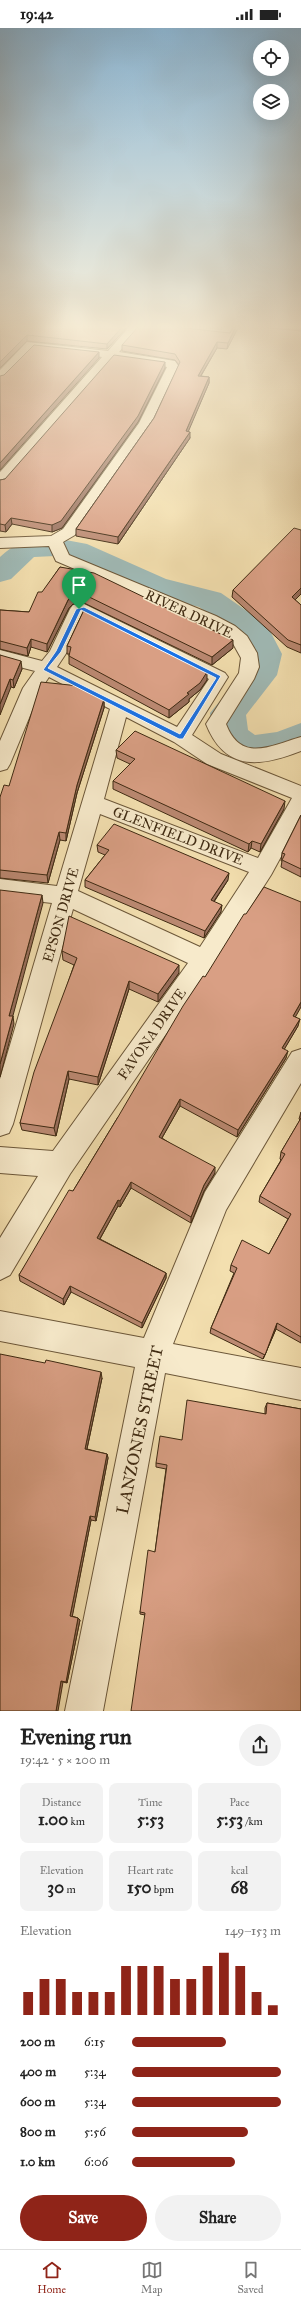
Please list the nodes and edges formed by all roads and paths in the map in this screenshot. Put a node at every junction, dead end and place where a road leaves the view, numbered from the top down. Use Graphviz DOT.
graph roads {
  1 [pos="68,405"];
  2 [pos="155,405"];
  3 [pos="0,481"];
  4 [pos="0,543"];
  5 [pos="57,548"];
  6 [pos="0,656"];
  7 [pos="45,668"];
  8 [pos="120,706"];
  9 [pos="181,737"];
  10 [pos="301,744"];
  11 [pos="0,764"];
  12 [pos="301,794"];
  13 [pos="301,801"];
  14 [pos="93,802"];
  15 [pos="263,868"];
  16 [pos="0,888"];
  17 [pos="67,896"];
  18 [pos="204,960"];
  19 [pos="301,1060"];
  20 [pos="0,1124"];
  21 [pos="0,1160"];
  22 [pos="60,1164"];
  23 [pos="0,1265"];
  24 [pos="0,1326"];
  25 [pos="153,1355"];
  26 [pos="301,1384"];
  27 [pos="84,1711"];
  1 -- 3 [label="street"];
  2 -- 5 [label="street"];
  4 -- 5 [label="street"];
  5 -- 10 [label="street, RIVER DRIVE"];
  6 -- 7 [label="street"];
  7 -- 8 [label="street"];
  7 -- 9 [label="street"];
  7 -- 11 [label="street"];
  8 -- 9 [label="street"];
  8 -- 14 [label="street, EPSON DRIVE"];
  9 -- 12 [label="street"];
  13 -- 15 [label="street, FAVONA DRIVE"];
  14 -- 15 [label="street, GLENFIELD DRIVE"];
  14 -- 17 [label="street, EPSON DRIVE"];
  15 -- 18 [label="street, FAVONA DRIVE"];
  16 -- 17 [label="street"];
  17 -- 18 [label="street"];
  17 -- 20 [label="street, EPSON DRIVE"];
  18 -- 22 [label="street, FAVONA DRIVE"];
  19 -- 25 [label="street, LANZONES STREET"];
  21 -- 22 [label="street"];
  22 -- 23 [label="street, FAVONA DRIVE"];
  24 -- 25 [label="street"];
  25 -- 26 [label="street"];
  25 -- 27 [label="street, LANZONES STREET"];
}
